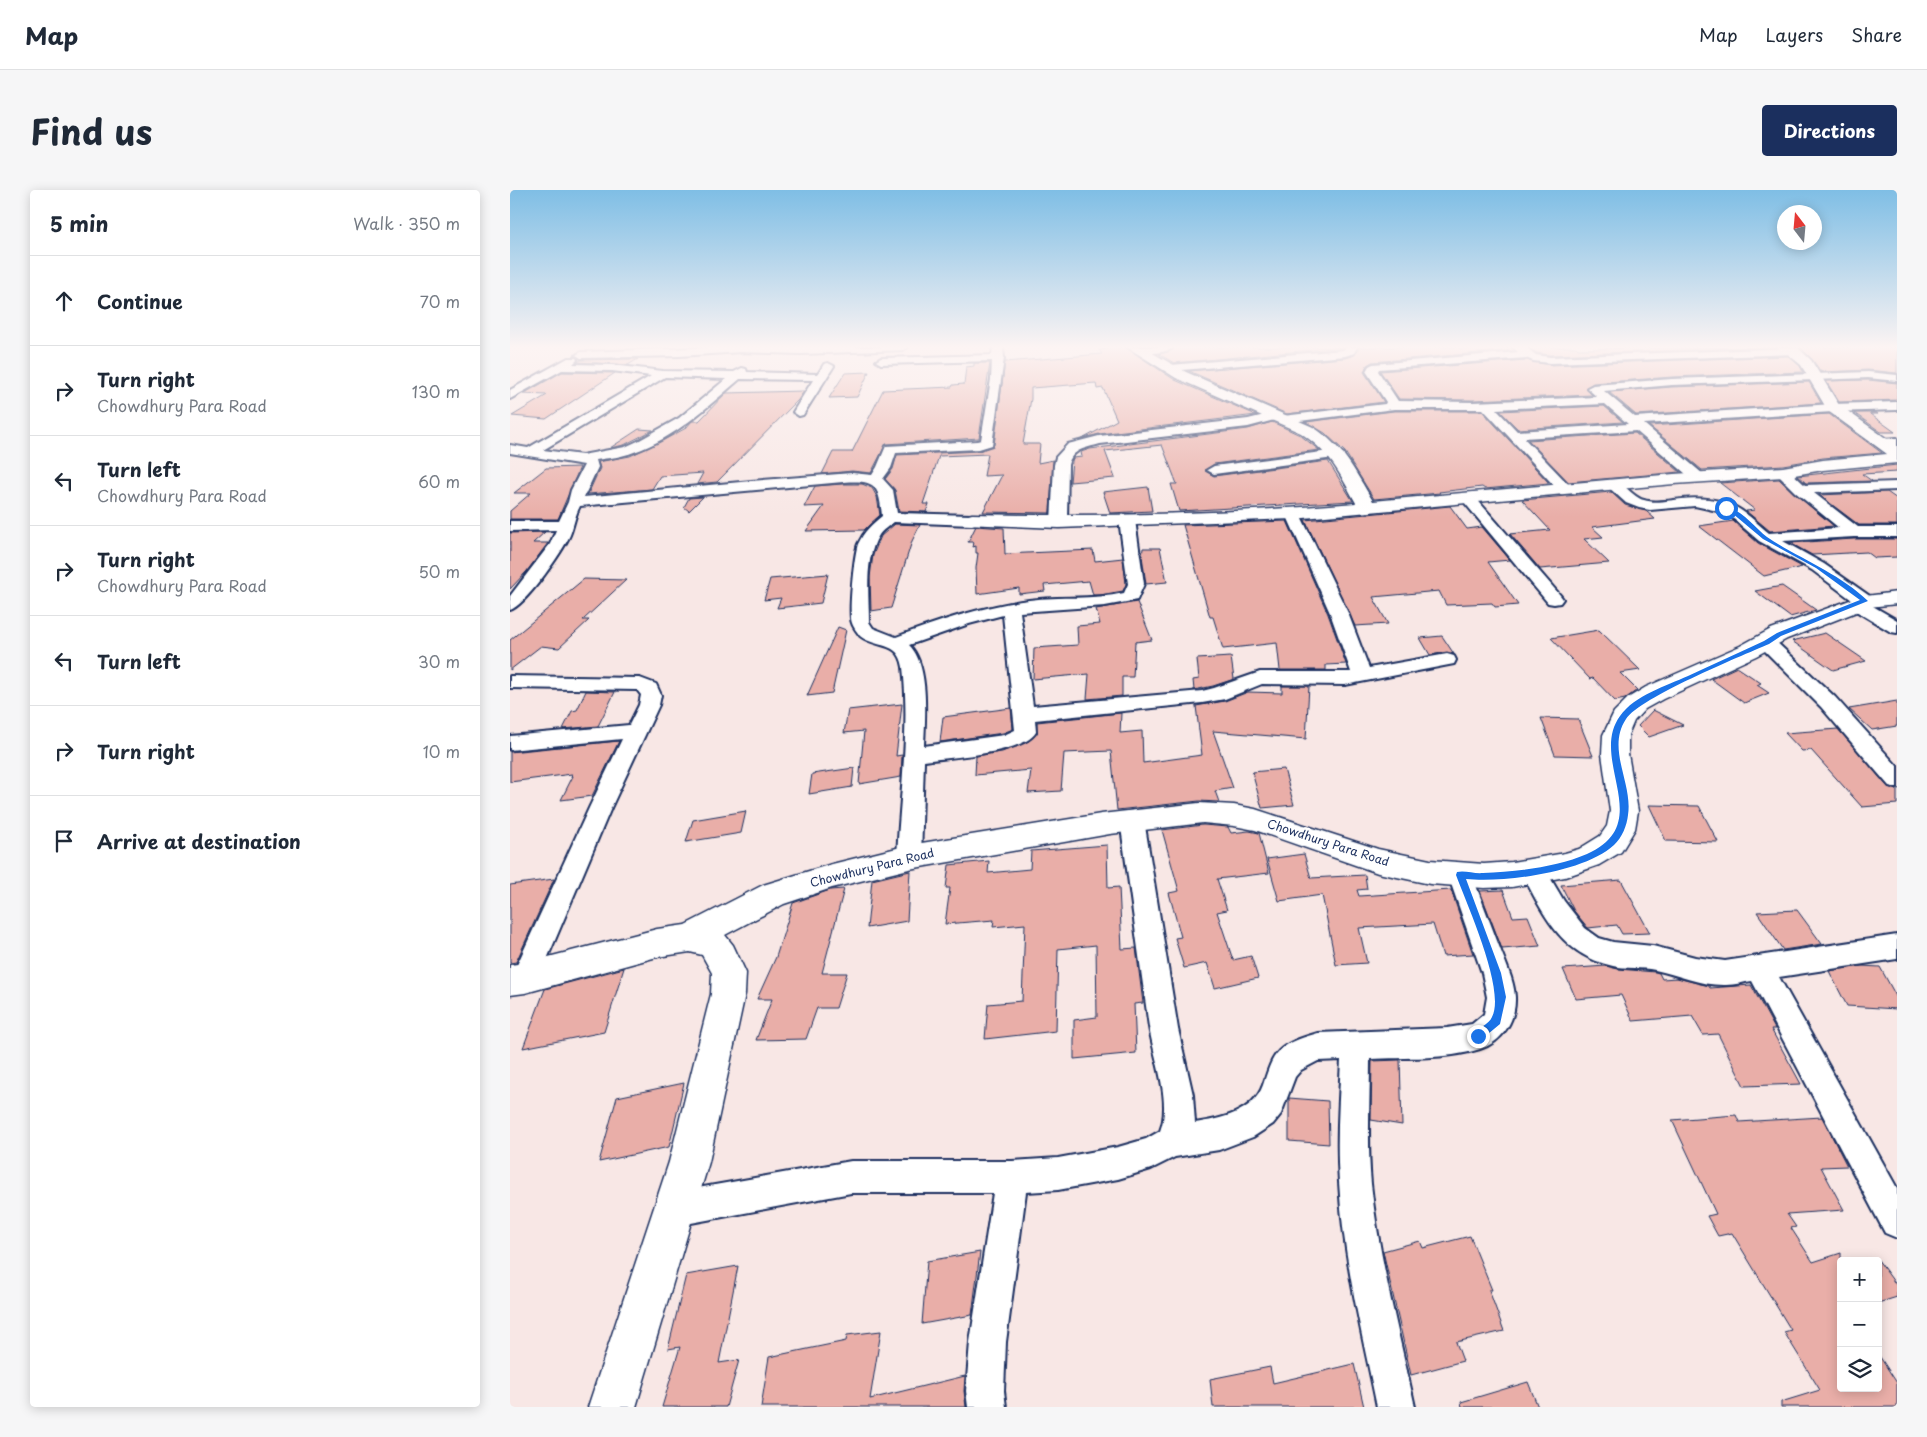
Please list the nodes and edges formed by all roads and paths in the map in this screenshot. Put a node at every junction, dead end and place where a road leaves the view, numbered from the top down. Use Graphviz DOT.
graph roads {
  1 [pos="612,404"];
  2 [pos="704,404"];
  3 [pos="804,404"];
  4 [pos="992,404"];
  5 [pos="1247,404"];
  6 [pos="1515,404"];
  7 [pos="1612,404"];
  8 [pos="1830,404"];
  9 [pos="1392,405"];
  10 [pos="1486,405"];
  11 [pos="1897,406"];
  12 [pos="1833,408"];
  13 [pos="799,412"];
  14 [pos="1280,418"];
  15 [pos="1636,424"];
  16 [pos="1513,435"];
  17 [pos="1890,443"];
  18 [pos="510,449"];
  19 [pos="530,452"];
  20 [pos="1337,454"];
  21 [pos="1897,454"];
  22 [pos="582,458"];
  23 [pos="1897,458"];
  24 [pos="1214,470"];
  25 [pos="1783,472"];
  26 [pos="1698,477"];
  27 [pos="874,480"];
  28 [pos="1613,485"];
  29 [pos="1897,486"];
  30 [pos="1565,489"];
  31 [pos="1800,489"];
  32 [pos="1469,499"];
  33 [pos="575,502"];
  34 [pos="1368,508"];
  35 [pos="1293,514"];
  36 [pos="890,517"];
  37 [pos="972,520"];
  38 [pos="1127,520"];
  39 [pos="1059,522"];
  40 [pos="564,524"];
  41 [pos="510,526"];
  42 [pos="1854,532"];
  43 [pos="1897,532"];
  44 [pos="1765,538"];
  45 [pos="1897,598"];
  46 [pos="1554,599"];
  47 [pos="1861,602"];
  48 [pos="510,605"];
  49 [pos="1011,608"];
  50 [pos="1897,628"];
  51 [pos="1766,642"];
  52 [pos="897,644"];
  53 [pos="1447,660"];
  54 [pos="1362,676"];
  55 [pos="510,682"];
  56 [pos="1024,714"];
  57 [pos="636,731"];
  58 [pos="510,744"];
  59 [pos="914,755"];
  60 [pos="1897,780"];
  61 [pos="1132,820"];
  62 [pos="910,857"];
  63 [pos="1533,871"];
  64 [pos="1460,875"];
  65 [pos="690,938"];
  66 [pos="1897,947"];
  67 [pos="1759,967"];
  68 [pos="518,979"];
  69 [pos="1356,1046"];
  70 [pos="1172,1142"];
  71 [pos="1012,1177"];
  72 [pos="675,1209"];
  73 [pos="1897,1221"];
  74 [pos="612,1407"];
  75 [pos="987,1407"];
  76 [pos="1396,1407"];
  1 -- 19 [label="street"];
  2 -- 22 [label="street"];
  3 -- 13 [label="street"];
  4 -- 27 [label="street"];
  5 -- 14 [label="street"];
  6 -- 10 [label="street"];
  7 -- 15 [label="street"];
  8 -- 12 [label="street"];
  9 -- 10 [label="street"];
  9 -- 14 [label="street"];
  10 -- 16 [label="street"];
  11 -- 12 [label="street"];
  12 -- 15 [label="street"];
  12 -- 17 [label="street"];
  14 -- 20 [label="street"];
  14 -- 39 [label="street"];
  15 -- 16 [label="street"];
  15 -- 26 [label="street"];
  16 -- 30 [label="street"];
  17 -- 21 [label="street"];
  18 -- 19 [label="street"];
  19 -- 22 [label="street"];
  20 -- 24 [label="street"];
  20 -- 34 [label="street"];
  22 -- 33 [label="street"];
  23 -- 25 [label="street"];
  25 -- 26 [label="street"];
  25 -- 31 [label="street"];
  26 -- 28 [label="street"];
  27 -- 33 [label="street"];
  27 -- 36 [label="street"];
  28 -- 30 [label="street"];
  28 -- 44 [label="street"];
  29 -- 31 [label="street"];
  30 -- 32 [label="street"];
  31 -- 42 [label="street"];
  32 -- 34 [label="street"];
  32 -- 46 [label="street"];
  33 -- 40 [label="street"];
  34 -- 35 [label="street"];
  35 -- 38 [label="street"];
  35 -- 54 [label="street"];
  36 -- 37 [label="street"];
  36 -- 52 [label="street"];
  37 -- 39 [label="street"];
  38 -- 39 [label="street"];
  38 -- 49 [label="street"];
  40 -- 41 [label="street"];
  40 -- 48 [label="street"];
  42 -- 43 [label="street"];
  42 -- 44 [label="street"];
  44 -- 47 [label="street"];
  45 -- 47 [label="street, Chowdhury Para Road"];
  47 -- 50 [label="street"];
  47 -- 51 [label="street, Chowdhury Para Road"];
  49 -- 52 [label="street"];
  49 -- 56 [label="street"];
  51 -- 60 [label="street"];
  51 -- 63 [label="street, Chowdhury Para Road"];
  52 -- 59 [label="street"];
  53 -- 54 [label="street"];
  54 -- 56 [label="street"];
  55 -- 57 [label="street"];
  56 -- 59 [label="street"];
  57 -- 58 [label="street"];
  57 -- 68 [label="street"];
  59 -- 62 [label="street"];
  61 -- 62 [label="street, Chowdhury Para Road"];
  61 -- 64 [label="street, Chowdhury Para Road"];
  61 -- 70 [label="street"];
  62 -- 65 [label="street, Chowdhury Para Road"];
  63 -- 64 [label="street, Chowdhury Para Road"];
  63 -- 67 [label="street"];
  64 -- 69 [label="street"];
  65 -- 68 [label="street, Chowdhury Para Road"];
  65 -- 72 [label="street"];
  66 -- 67 [label="street"];
  67 -- 73 [label="street"];
  69 -- 70 [label="street"];
  69 -- 76 [label="street"];
  70 -- 71 [label="street"];
  71 -- 72 [label="street"];
  71 -- 75 [label="street"];
  72 -- 74 [label="street"];
}
